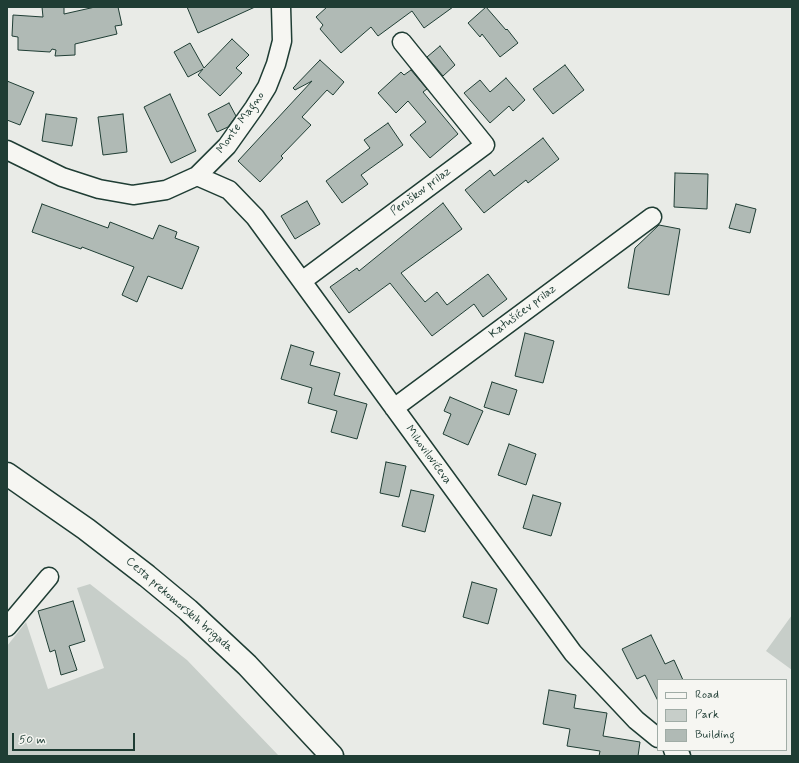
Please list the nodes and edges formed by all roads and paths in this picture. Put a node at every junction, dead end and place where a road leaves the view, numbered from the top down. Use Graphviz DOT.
graph roads {
  1 [pos="281,7"];
  2 [pos="402,42"];
  3 [pos="7,150"];
  4 [pos="197,176"];
  5 [pos="652,216"];
  6 [pos="302,281"];
  7 [pos="394,408"];
  8 [pos="7,474"];
  9 [pos="49,578"];
  10 [pos="7,627"];
  11 [pos="657,737"];
  12 [pos="332,756"];
  1 -- 4 [label="street, Monte Magno"];
  2 -- 6 [label="street, Peruškov prilaz"];
  3 -- 4 [label="street, Monte Magno"];
  4 -- 6 [label="street, Mihovilovićeva"];
  5 -- 7 [label="street, Katušićev prilaz"];
  6 -- 7 [label="street, Mihovilovićeva"];
  7 -- 11 [label="street, Mihovilovićeva"];
  8 -- 12 [label="main road, Cesta prekomorskih brigada"];
  9 -- 10 [label="street"];
}
